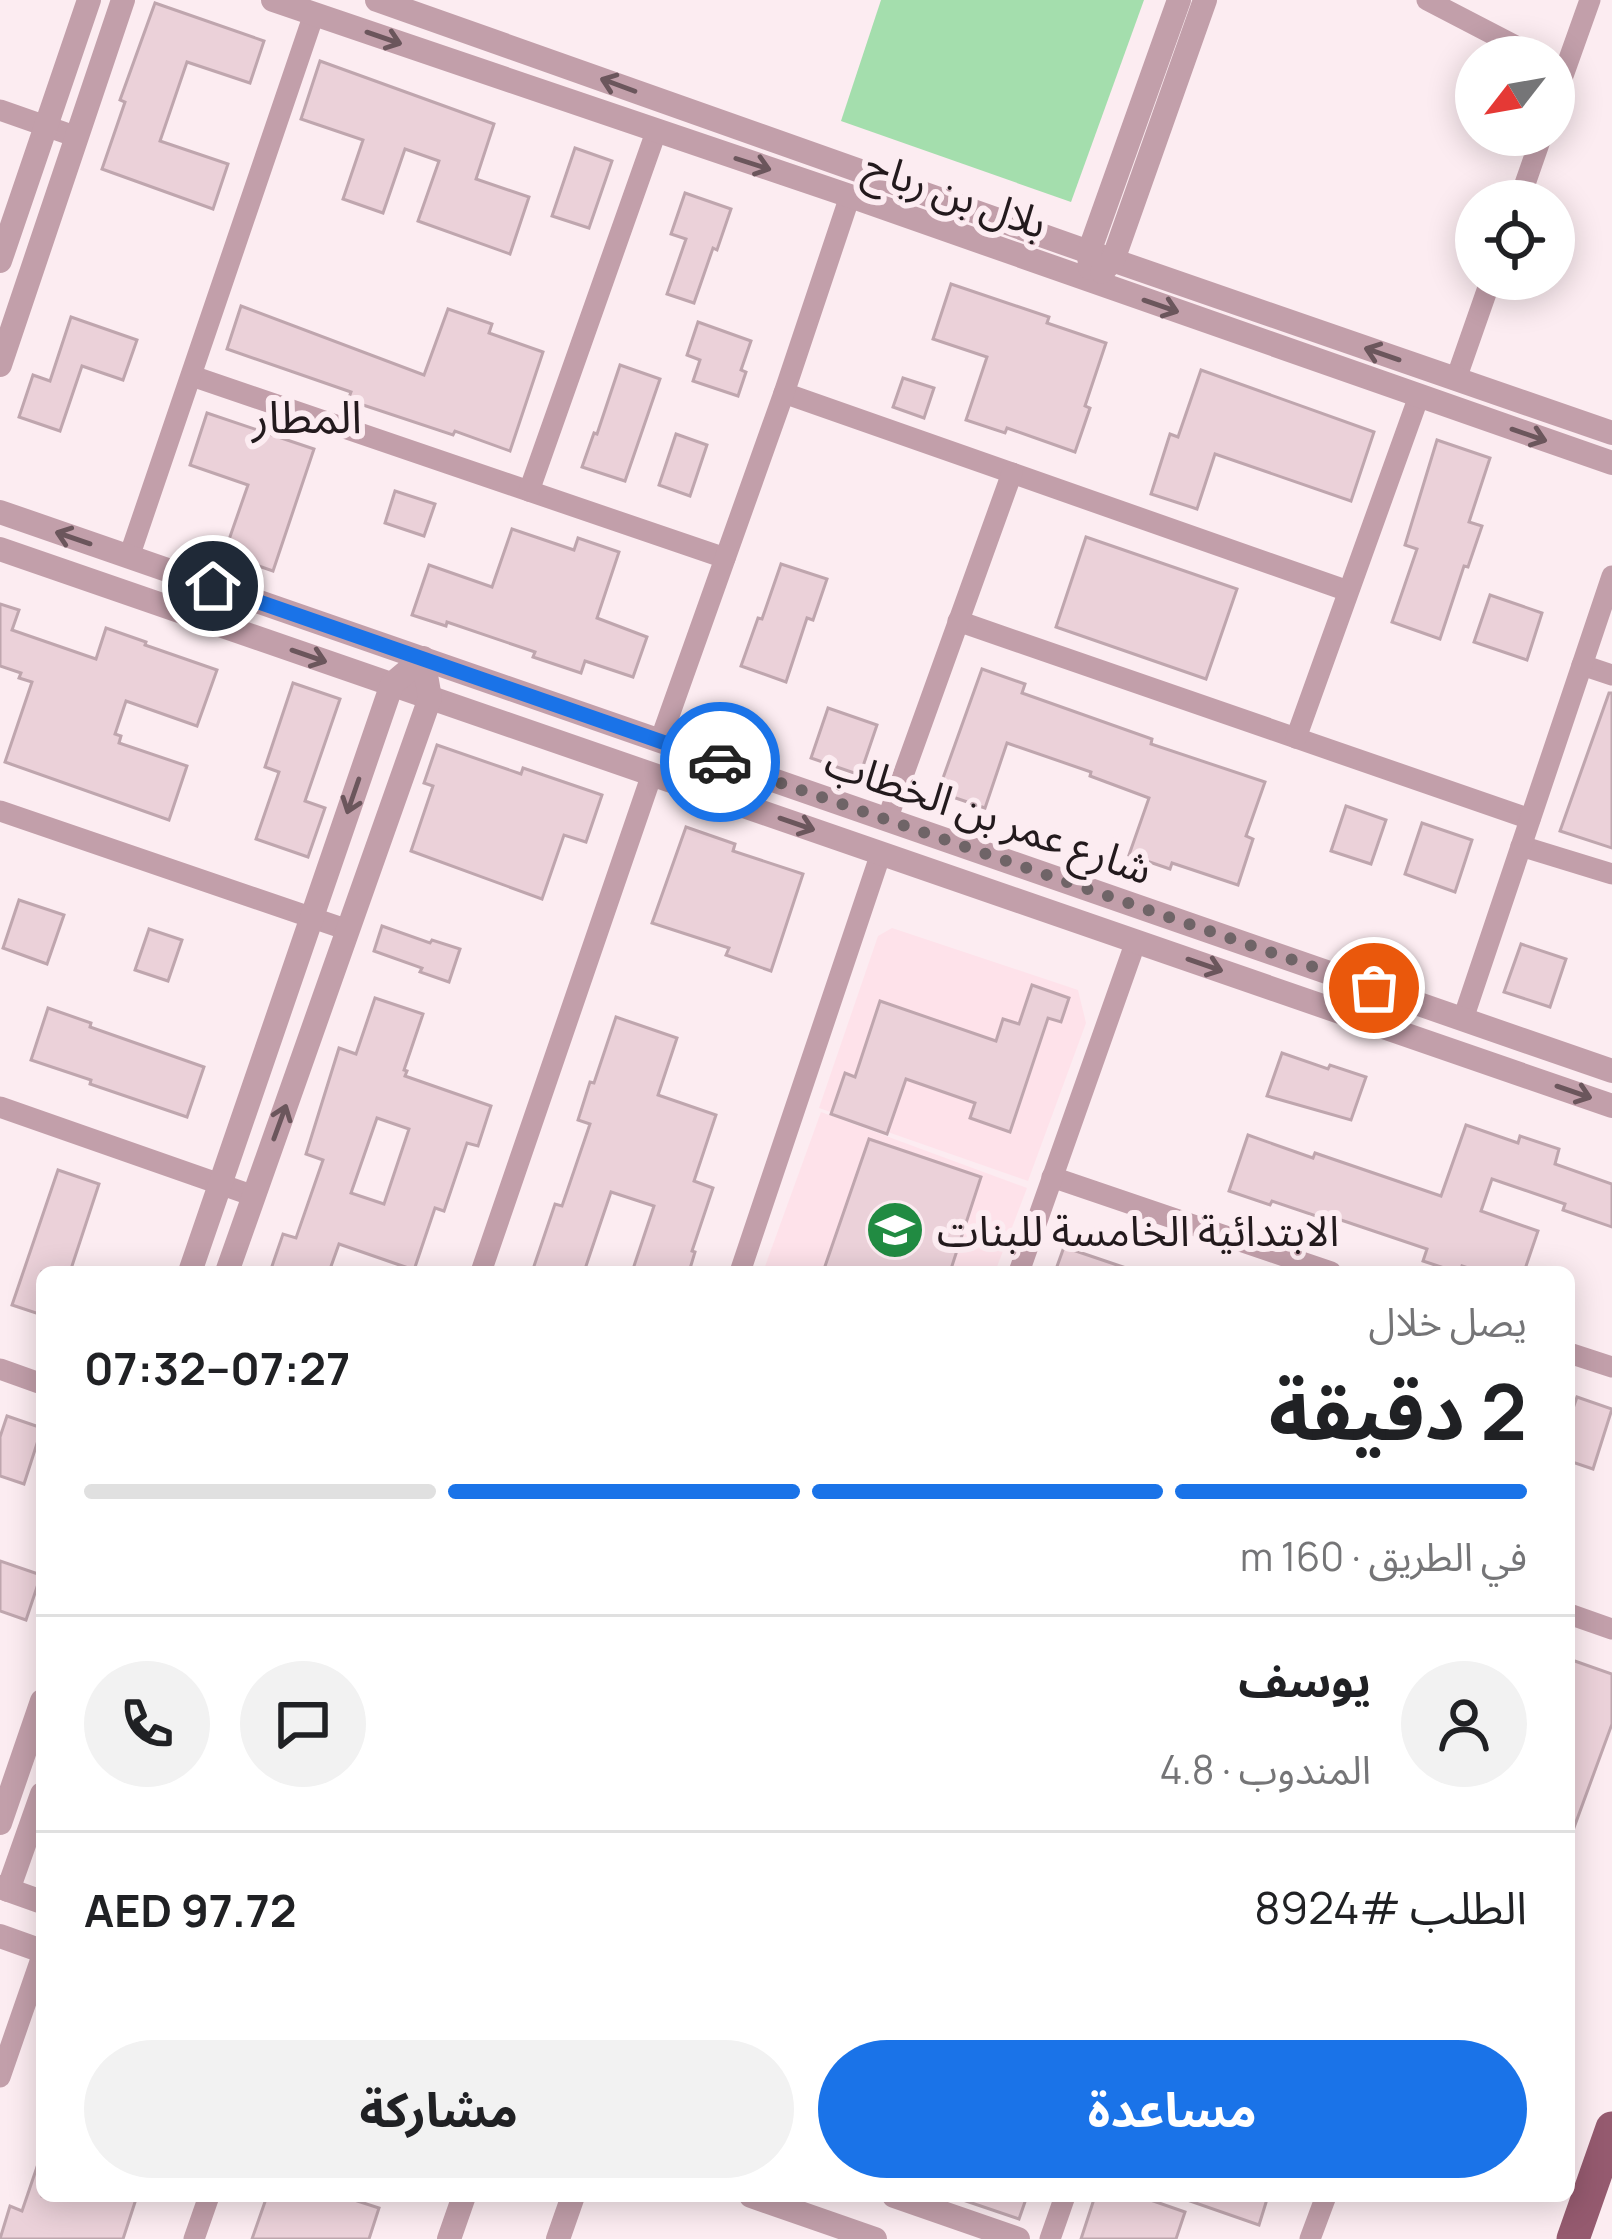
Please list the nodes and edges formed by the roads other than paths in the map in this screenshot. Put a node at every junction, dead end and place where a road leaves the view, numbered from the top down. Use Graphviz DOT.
graph roads {
  1 [pos="89,0"];
  2 [pos="123,0"];
  3 [pos="273,0"];
  4 [pos="377,0"];
  5 [pos="1179,0"];
  6 [pos="1205,0"];
  7 [pos="1426,0"];
  8 [pos="1589,0"];
  9 [pos="314,14"];
  10 [pos="1496,36"];
  11 [pos="1573,36"];
  12 [pos="0,110"];
  13 [pos="46,126"];
  14 [pos="656,132"];
  15 [pos="77,137"];
  16 [pos="850,196"];
  17 [pos="1101,256"];
  18 [pos="0,261"];
  19 [pos="1091,282"];
  20 [pos="1484,300"];
  21 [pos="7,318"];
  22 [pos="0,364"];
  23 [pos="191,376"];
  24 [pos="1456,379"];
  25 [pos="784,393"];
  26 [pos="1419,396"];
  27 [pos="1612,434"];
  28 [pos="1612,464"];
  29 [pos="1012,473"];
  30 [pos="529,491"];
  31 [pos="0,512"];
  32 [pos="0,549"];
  33 [pos="129,557"];
  34 [pos="725,558"];
  35 [pos="1612,576"];
  36 [pos="1348,591"];
  37 [pos="958,621"];
  38 [pos="423,658"];
  39 [pos="1582,664"];
  40 [pos="1612,675"];
  41 [pos="392,684"];
  42 [pos="430,698"];
  43 [pos="1296,738"];
  44 [pos="660,741"];
  45 [pos="652,774"];
  46 [pos="0,811"];
  47 [pos="1530,819"];
  48 [pos="887,820"];
  49 [pos="1521,847"];
  50 [pos="881,854"];
  51 [pos="1612,874"];
  52 [pos="311,918"];
  53 [pos="348,930"];
  54 [pos="1136,941"];
  55 [pos="1463,1019"];
  56 [pos="1612,1071"];
  57 [pos="1612,1106"];
  58 [pos="0,1107"];
  59 [pos="1052,1178"];
  60 [pos="220,1184"];
  61 [pos="254,1196"];
  62 [pos="192,1266"];
  63 [pos="229,1266"];
  64 [pos="483,1266"];
  65 [pos="742,1266"];
  66 [pos="1021,1266"];
  67 [pos="1313,1266"];
  68 [pos="1575,1355"];
  69 [pos="1612,1367"];
  70 [pos="0,1370"];
  71 [pos="36,1382"];
  72 [pos="1575,1616"];
  73 [pos="1612,1629"];
  74 [pos="36,1718"];
  75 [pos="36,1809"];
  76 [pos="0,1823"];
  77 [pos="4,1889"];
  78 [pos="36,1900"];
  79 [pos="0,1936"];
  80 [pos="36,1951"];
  81 [pos="36,1971"];
  82 [pos="0,2078"];
  83 [pos="1612,2128"];
  84 [pos="207,2202"];
  85 [pos="462,2202"];
  86 [pos="571,2202"];
  87 [pos="768,2202"];
  88 [pos="911,2202"];
  89 [pos="1063,2202"];
  90 [pos="1324,2202"];
  91 [pos="194,2239"];
  92 [pos="449,2239"];
  93 [pos="558,2239"];
  94 [pos="875,2239"];
  95 [pos="1018,2239"];
  96 [pos="1050,2239"];
  97 [pos="1310,2239"];
  98 [pos="1573,2239"];
  1 -- 13 [label="street"];
  2 -- 15 [label="street"];
  3 -- 9 [label="street, بلال بن رباح"];
  17 -- 4 [label="street, بلال بن رباح, one-way"];
  5 -- 17 [label="street"];
  6 -- 17 [label="street"];
  7 -- 10 [label="street"];
  8 -- 11 [label="street"];
  9 -- 14 [label="street, بلال بن رباح, one-way"];
  9 -- 23 [label="street"];
  12 -- 13 [label="street"];
  13 -- 15 [label="street"];
  13 -- 18 [label="street"];
  14 -- 16 [label="street, بلال بن رباح, one-way"];
  14 -- 30 [label="street"];
  15 -- 21 [label="street"];
  16 -- 19 [label="street, بلال بن رباح"];
  16 -- 25 [label="street"];
  17 -- 19 [label="street"];
  24 -- 17 [label="street, بلال بن رباح, one-way"];
  19 -- 26 [label="street, بلال بن رباح, one-way"];
  20 -- 24 [label="street"];
  21 -- 22 [label="street"];
  23 -- 30 [label="street"];
  23 -- 33 [label="street"];
  24 -- 27 [label="street, بلال بن رباح"];
  25 -- 29 [label="street"];
  25 -- 34 [label="street"];
  26 -- 28 [label="street, بلال بن رباح, one-way"];
  26 -- 36 [label="street"];
  29 -- 36 [label="street"];
  29 -- 37 [label="street"];
  30 -- 34 [label="street"];
  33 -- 31 [label="street, شارع عمر بن الخطاب, one-way"];
  32 -- 41 [label="street, شارع عمر بن الخطاب, one-way"];
  33 -- 38 [label="street, شارع عمر بن الخطاب"];
  34 -- 44 [label="street"];
  35 -- 39 [label="street"];
  36 -- 43 [label="street"];
  37 -- 43 [label="street"];
  37 -- 48 [label="street"];
  38 -- 41 [label="street"];
  38 -- 42 [label="street"];
  38 -- 44 [label="street, شارع عمر بن الخطاب"];
  39 -- 40 [label="street"];
  39 -- 47 [label="street"];
  41 -- 42 [label="street, شارع عمر بن الخطاب"];
  41 -- 52 [label="street, one-way"];
  42 -- 45 [label="street, شارع عمر بن الخطاب"];
  42 -- 53 [label="street"];
  43 -- 47 [label="street"];
  44 -- 48 [label="street, شارع عمر بن الخطاب"];
  45 -- 50 [label="street, شارع عمر بن الخطاب, one-way"];
  45 -- 64 [label="street"];
  46 -- 52 [label="street"];
  47 -- 49 [label="street"];
  48 -- 55 [label="street, شارع عمر بن الخطاب"];
  49 -- 51 [label="street"];
  49 -- 55 [label="street"];
  50 -- 54 [label="street, شارع عمر بن الخطاب"];
  50 -- 65 [label="street"];
  52 -- 53 [label="street"];
  52 -- 60 [label="street"];
  61 -- 53 [label="street, one-way"];
  54 -- 57 [label="street, شارع عمر بن الخطاب, one-way"];
  54 -- 59 [label="street"];
  55 -- 56 [label="street, شارع عمر بن الخطاب"];
  58 -- 60 [label="street"];
  59 -- 66 [label="street"];
  59 -- 67 [label="street"];
  60 -- 61 [label="street"];
  60 -- 62 [label="street"];
  61 -- 63 [label="street"];
  68 -- 69 [label="street"];
  70 -- 71 [label="street"];
  72 -- 73 [label="street"];
  74 -- 76 [label="street"];
  75 -- 77 [label="street"];
  77 -- 78 [label="street"];
  79 -- 80 [label="street"];
  81 -- 82 [label="street"];
  83 -- 98 [label="main road"];
  84 -- 91 [label="street"];
  85 -- 92 [label="street"];
  86 -- 93 [label="street"];
  87 -- 94 [label="street"];
  88 -- 95 [label="street"];
  89 -- 96 [label="street"];
  90 -- 97 [label="street"];
}
